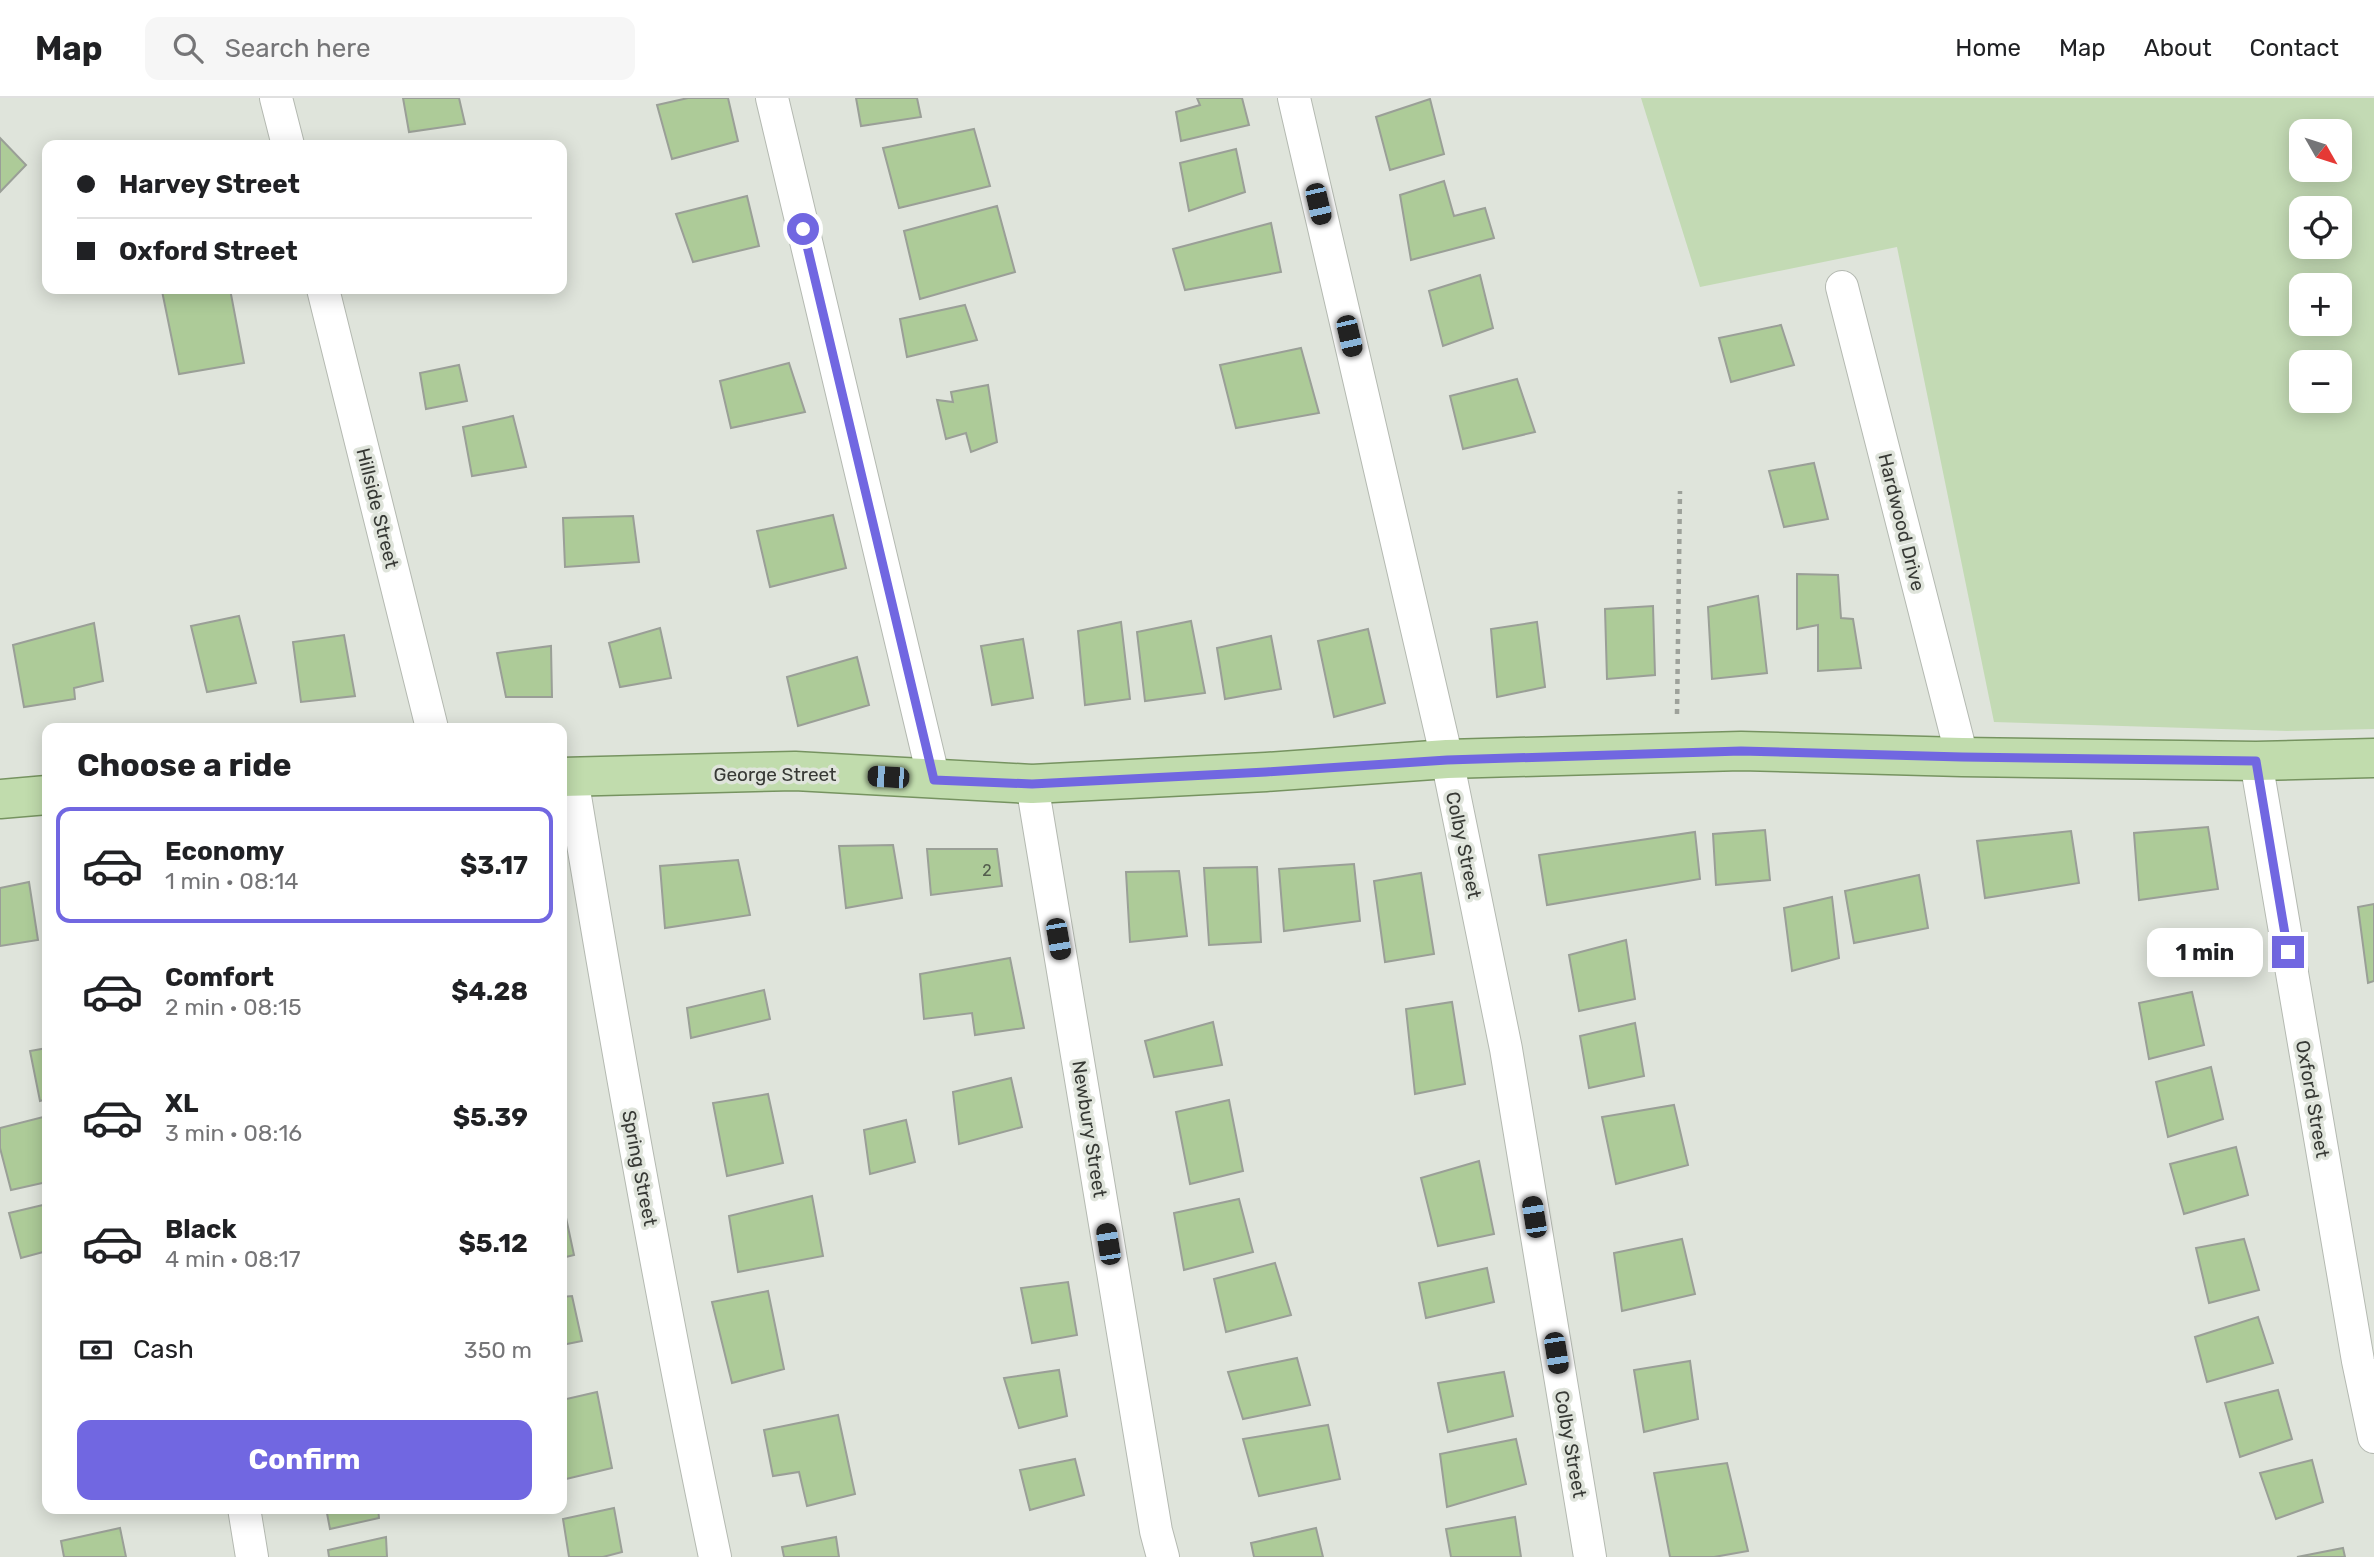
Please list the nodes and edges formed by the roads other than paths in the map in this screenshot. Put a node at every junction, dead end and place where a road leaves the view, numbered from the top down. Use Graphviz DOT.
graph roads {
  1 [pos="276,98"];
  2 [pos="772,98"];
  3 [pos="1294,98"];
  4 [pos="287,140"];
  5 [pos="1842,287"];
  6 [pos="324,294"];
  7 [pos="431,723"];
  8 [pos="1962,757"];
  9 [pos="2374,758"];
  10 [pos="1447,760"];
  11 [pos="2256,761"];
  12 [pos="567,777"];
  13 [pos="934,780"];
  14 [pos="1032,784"];
  15 [pos="42,795"];
  16 [pos="0,799"];
  17 [pos="2374,1437"];
  18 [pos="245,1514"];
  19 [pos="252,1557"];
  20 [pos="715,1557"];
  21 [pos="1163,1557"];
  22 [pos="1590,1557"];
  1 -- 4 [label="street"];
  2 -- 13 [label="street"];
  3 -- 10 [label="street, Colby Street"];
  5 -- 8 [label="street, Hardwood Drive"];
  6 -- 7 [label="street, Hillside Street"];
  8 -- 10 [label="main road, George Street"];
  8 -- 11 [label="main road, George Street"];
  9 -- 11 [label="main road, George Street"];
  10 -- 14 [label="main road, George Street"];
  10 -- 22 [label="street, Colby Street"];
  11 -- 17 [label="street, Oxford Street"];
  12 -- 13 [label="main road, George Street"];
  12 -- 20 [label="street, Spring Street"];
  13 -- 14 [label="main road, George Street"];
  14 -- 21 [label="street, Newbury Street"];
  15 -- 16 [label="main road"];
  18 -- 19 [label="street"];
}
